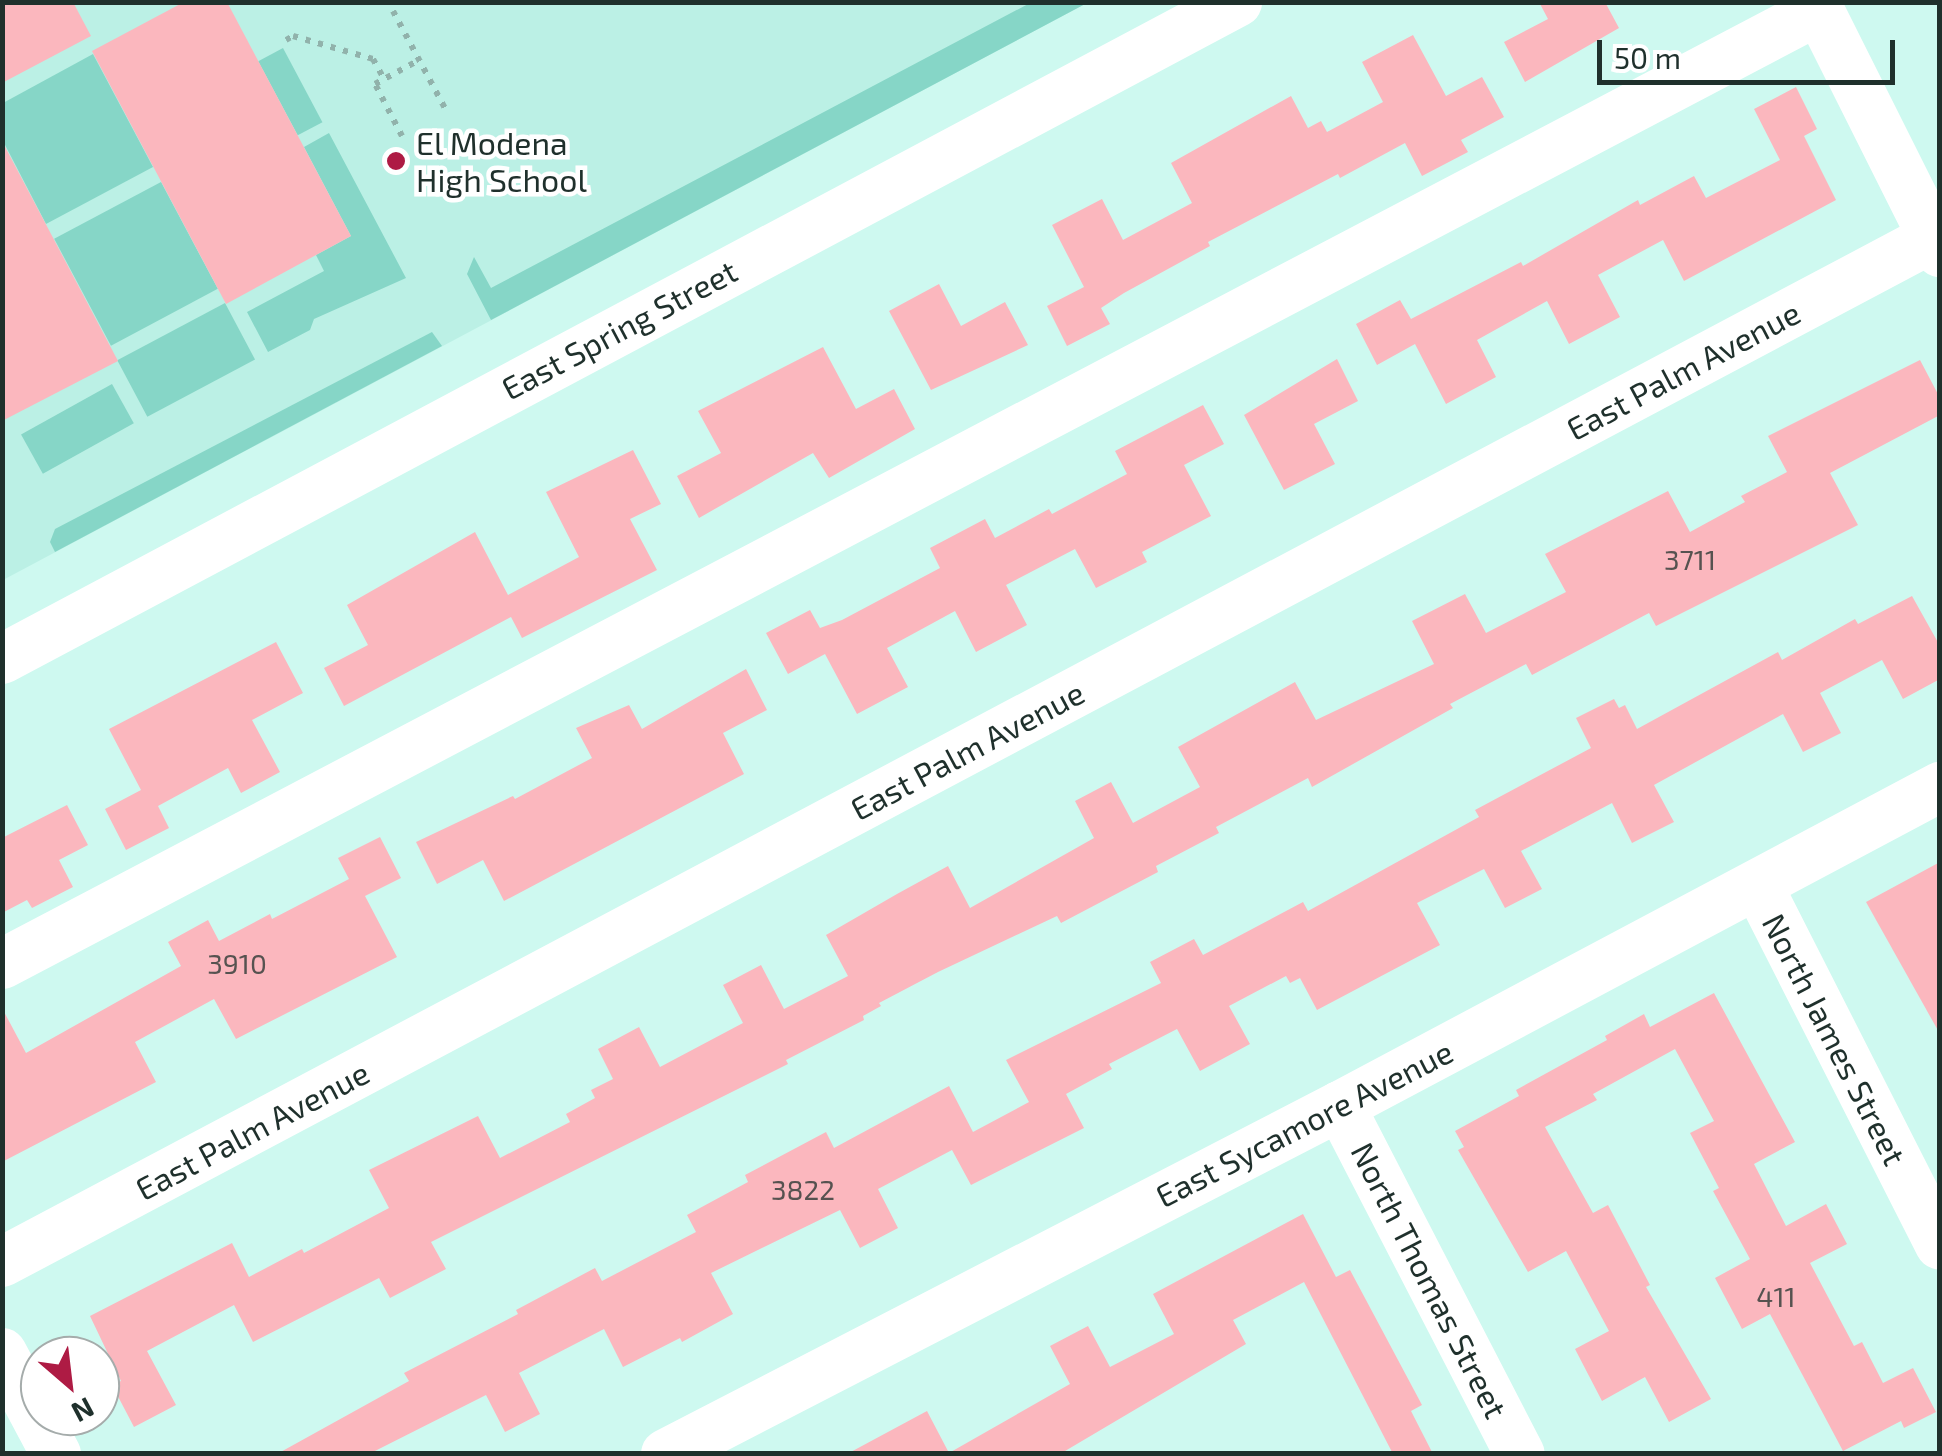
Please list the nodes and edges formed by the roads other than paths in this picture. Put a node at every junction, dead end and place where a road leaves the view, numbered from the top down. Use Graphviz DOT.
graph roads {
  1 [pos="1237,2"];
  2 [pos="1818,6"];
  3 [pos="1936,245"];
  4 [pos="2,659"];
  5 [pos="1940,787"];
  6 [pos="1758,886"];
  7 [pos="2,964"];
  8 [pos="1340,1106"];
  9 [pos="1940,1246"];
  10 [pos="2,1262"];
  11 [pos="2,1352"];
  12 [pos="56,1454"];
  13 [pos="666,1454"];
  14 [pos="1520,1454"];
  1 -- 4 [label="street, East Spring Street"];
  2 -- 3 [label="street"];
  2 -- 7 [label="street"];
  3 -- 10 [label="street, East Palm Avenue"];
  5 -- 6 [label="street, East Sycamore Avenue"];
  6 -- 8 [label="street, East Sycamore Avenue"];
  6 -- 9 [label="street, North James Street"];
  8 -- 13 [label="street, East Sycamore Avenue"];
  8 -- 14 [label="street, North Thomas Street"];
  11 -- 12 [label="street"];
}
